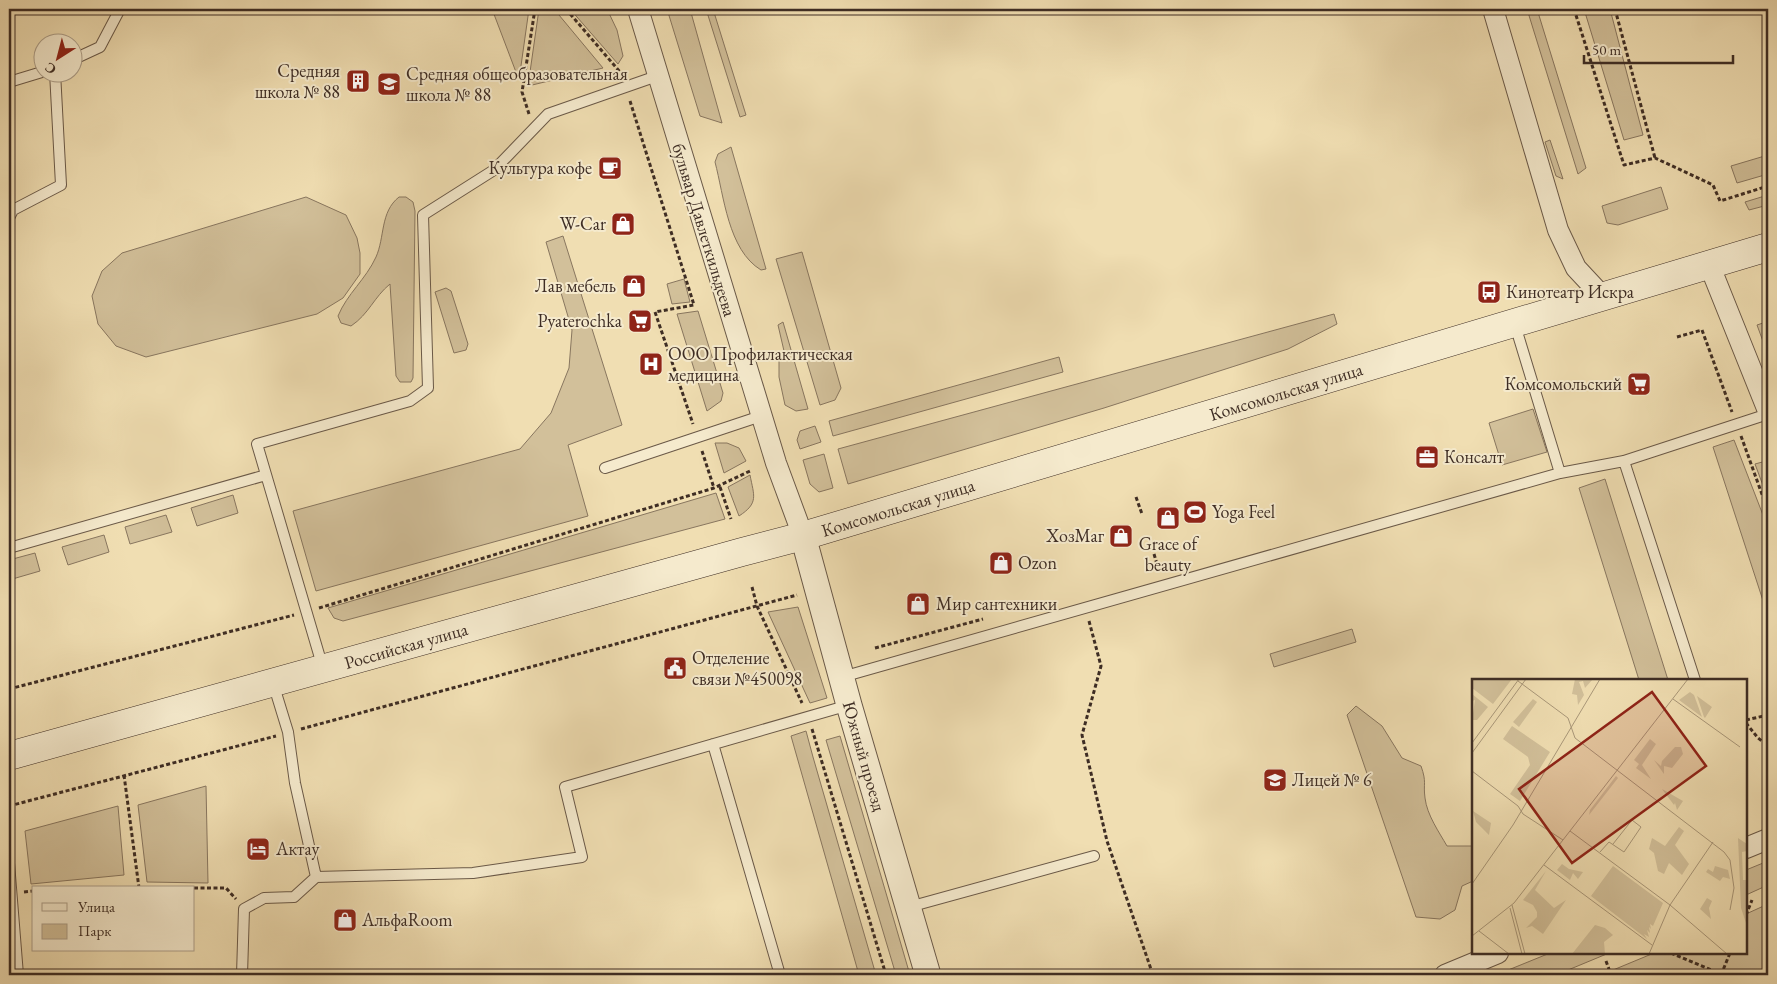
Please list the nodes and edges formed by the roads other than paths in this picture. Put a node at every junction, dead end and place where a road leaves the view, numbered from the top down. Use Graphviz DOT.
graph roads {
  1 [pos="120,9"];
  2 [pos="638,9"];
  3 [pos="1493,9"];
  4 [pos="82,55"];
  5 [pos="32,75"];
  6 [pos="656,76"];
  7 [pos="9,82"];
  8 [pos="56,82"];
  9 [pos="9,218"];
  10 [pos="1768,247"];
  11 [pos="1709,264"];
  12 [pos="1603,297"];
  13 [pos="1514,324"];
  14 [pos="1768,412"];
  15 [pos="761,416"];
  16 [pos="1624,461"];
  17 [pos="605,468"];
  18 [pos="1560,474"];
  19 [pos="266,475"];
  20 [pos="803,536"];
  21 [pos="9,548"];
  22 [pos="323,669"];
  23 [pos="841,678"];
  24 [pos="1694,679"];
  25 [pos="273,683"];
  26 [pos="849,705"];
  27 [pos="714,744"];
  28 [pos="9,756"];
  29 [pos="1768,839"];
  30 [pos="1747,848"];
  31 [pos="1094,856"];
  32 [pos="9,863"];
  33 [pos="316,877"];
  34 [pos="908,907"];
  35 [pos="1496,954"];
  36 [pos="18,975"];
  37 [pos="242,975"];
  38 [pos="780,975"];
  39 [pos="928,975"];
  40 [pos="1445,975"];
  1 -- 4 [label="lane"];
  2 -- 6 [label="street, бульвар Давлеткильдеева"];
  3 -- 12 [label="street"];
  5 -- 7 [label="lane"];
  6 -- 15 [label="street, бульвар Давлеткильдеева"];
  6 -- 19 [label="lane"];
  8 -- 9 [label="lane"];
  10 -- 11 [label="main road, Комсомольская улица"];
  11 -- 12 [label="main road, Комсомольская улица"];
  11 -- 14 [label="street"];
  12 -- 13 [label="main road, Комсомольская улица"];
  13 -- 18 [label="lane"];
  13 -- 20 [label="main road, Комсомольская улица"];
  14 -- 16 [label="lane"];
  15 -- 17 [label="lane"];
  15 -- 20 [label="street, бульвар Давлеткильдеева"];
  16 -- 18 [label="lane"];
  16 -- 24 [label="lane"];
  18 -- 23 [label="lane"];
  19 -- 21 [label="lane"];
  19 -- 22 [label="lane"];
  20 -- 22 [label="main road, Российская улица"];
  20 -- 23 [label="street, Южный проезд"];
  22 -- 25 [label="main road, Российская улица"];
  23 -- 26 [label="street, Южный проезд"];
  25 -- 28 [label="main road, Российская улица"];
  25 -- 33 [label="lane"];
  26 -- 27 [label="lane"];
  26 -- 34 [label="street, Южный проезд"];
  27 -- 33 [label="lane"];
  27 -- 38 [label="lane"];
  29 -- 30 [label="street"];
  31 -- 34 [label="lane"];
  32 -- 36 [label="lane"];
  33 -- 37 [label="lane"];
  34 -- 39 [label="street, Южный проезд"];
  35 -- 40 [label="street"];
}
